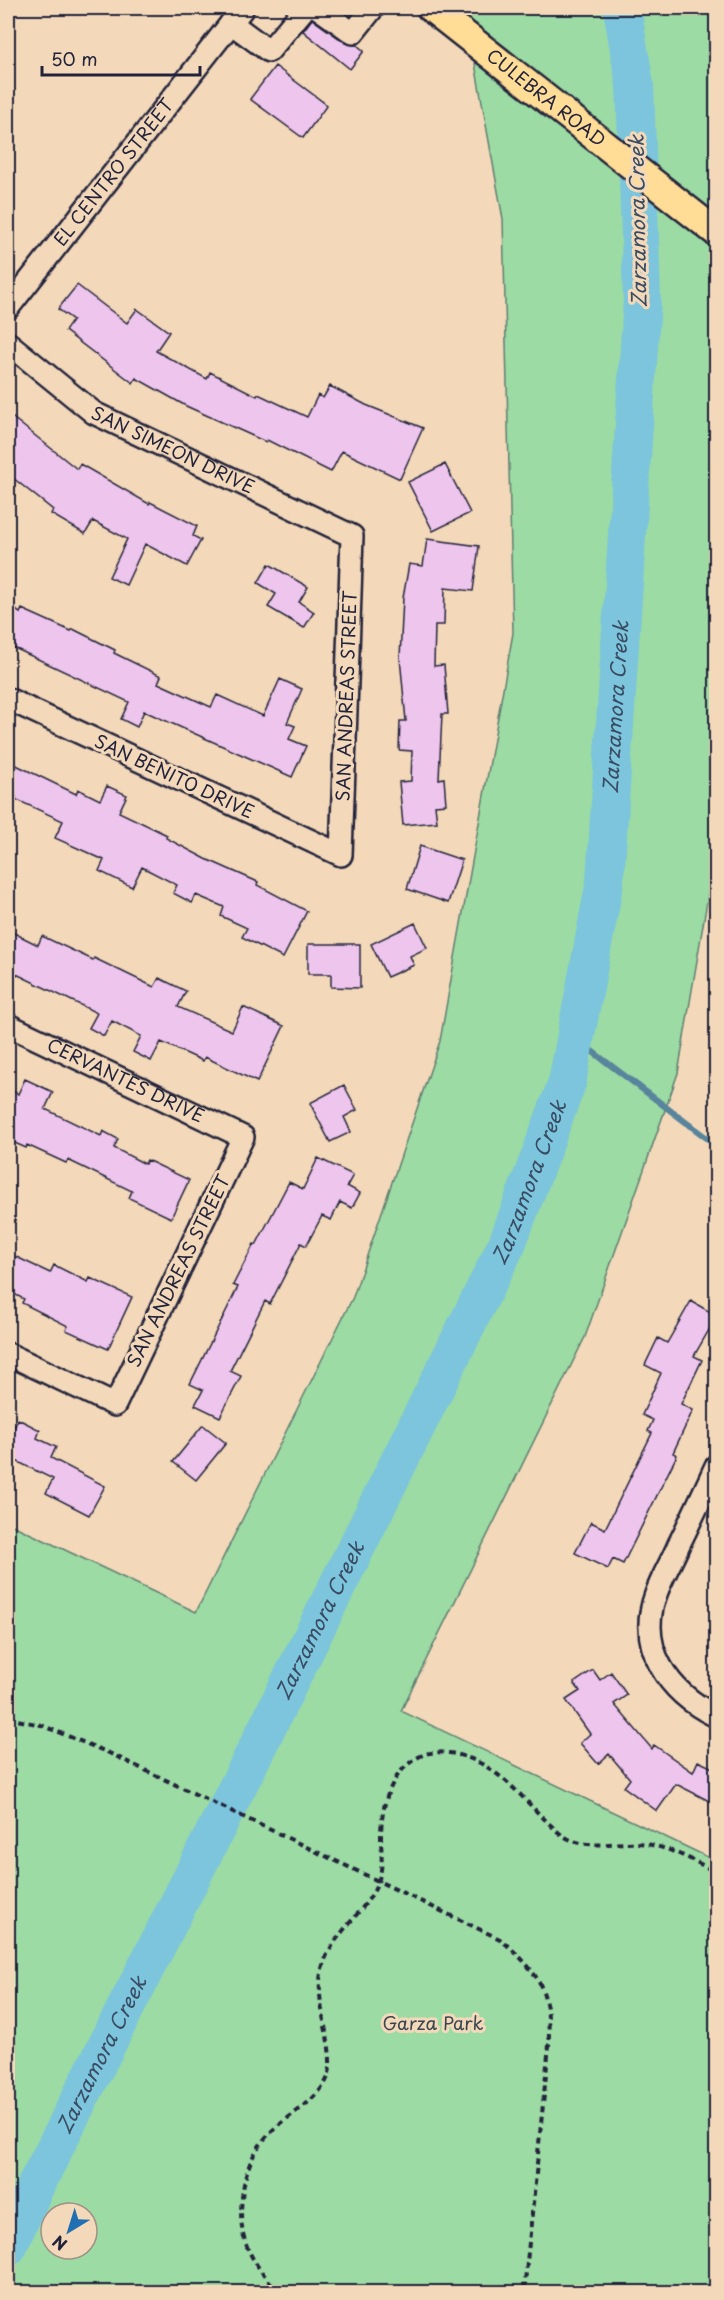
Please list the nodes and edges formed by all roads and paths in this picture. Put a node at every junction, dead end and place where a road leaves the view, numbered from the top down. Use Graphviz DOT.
graph roads {
  1 [pos="305,8"];
  2 [pos="318,8"];
  3 [pos="373,8"];
  4 [pos="431,8"];
  5 [pos="237,15"];
  6 [pos="717,232"];
  7 [pos="8,309"];
  8 [pos="8,343"];
  9 [pos="352,536"];
  10 [pos="8,699"];
  11 [pos="341,855"];
  12 [pos="8,1025"];
  13 [pos="243,1137"];
  14 [pos="8,1354"];
  15 [pos="717,1466"];
  16 [pos="717,1716"];
  17 [pos="8,1718"];
  18 [pos="717,1872"];
  19 [pos="378,1882"];
  20 [pos="279,2292"];
  21 [pos="524,2292"];
  1 -- 5 [label="street"];
  2 -- 3 [label="street"];
  4 -- 6 [label="main road, CULEBRA ROAD"];
  5 -- 7 [label="street, EL CENTRO STREET"];
  8 -- 9 [label="street, SAN SIMEON DRIVE"];
  9 -- 11 [label="street, SAN ANDREAS STREET"];
  10 -- 11 [label="street, SAN BENITO DRIVE"];
  12 -- 13 [label="street, CERVANTES DRIVE"];
  13 -- 14 [label="street, SAN ANDREAS STREET"];
  15 -- 16 [label="street"];
  17 -- 19 [label="path"];
  18 -- 19 [label="path"];
  19 -- 20 [label="path"];
  19 -- 21 [label="path"];
}
